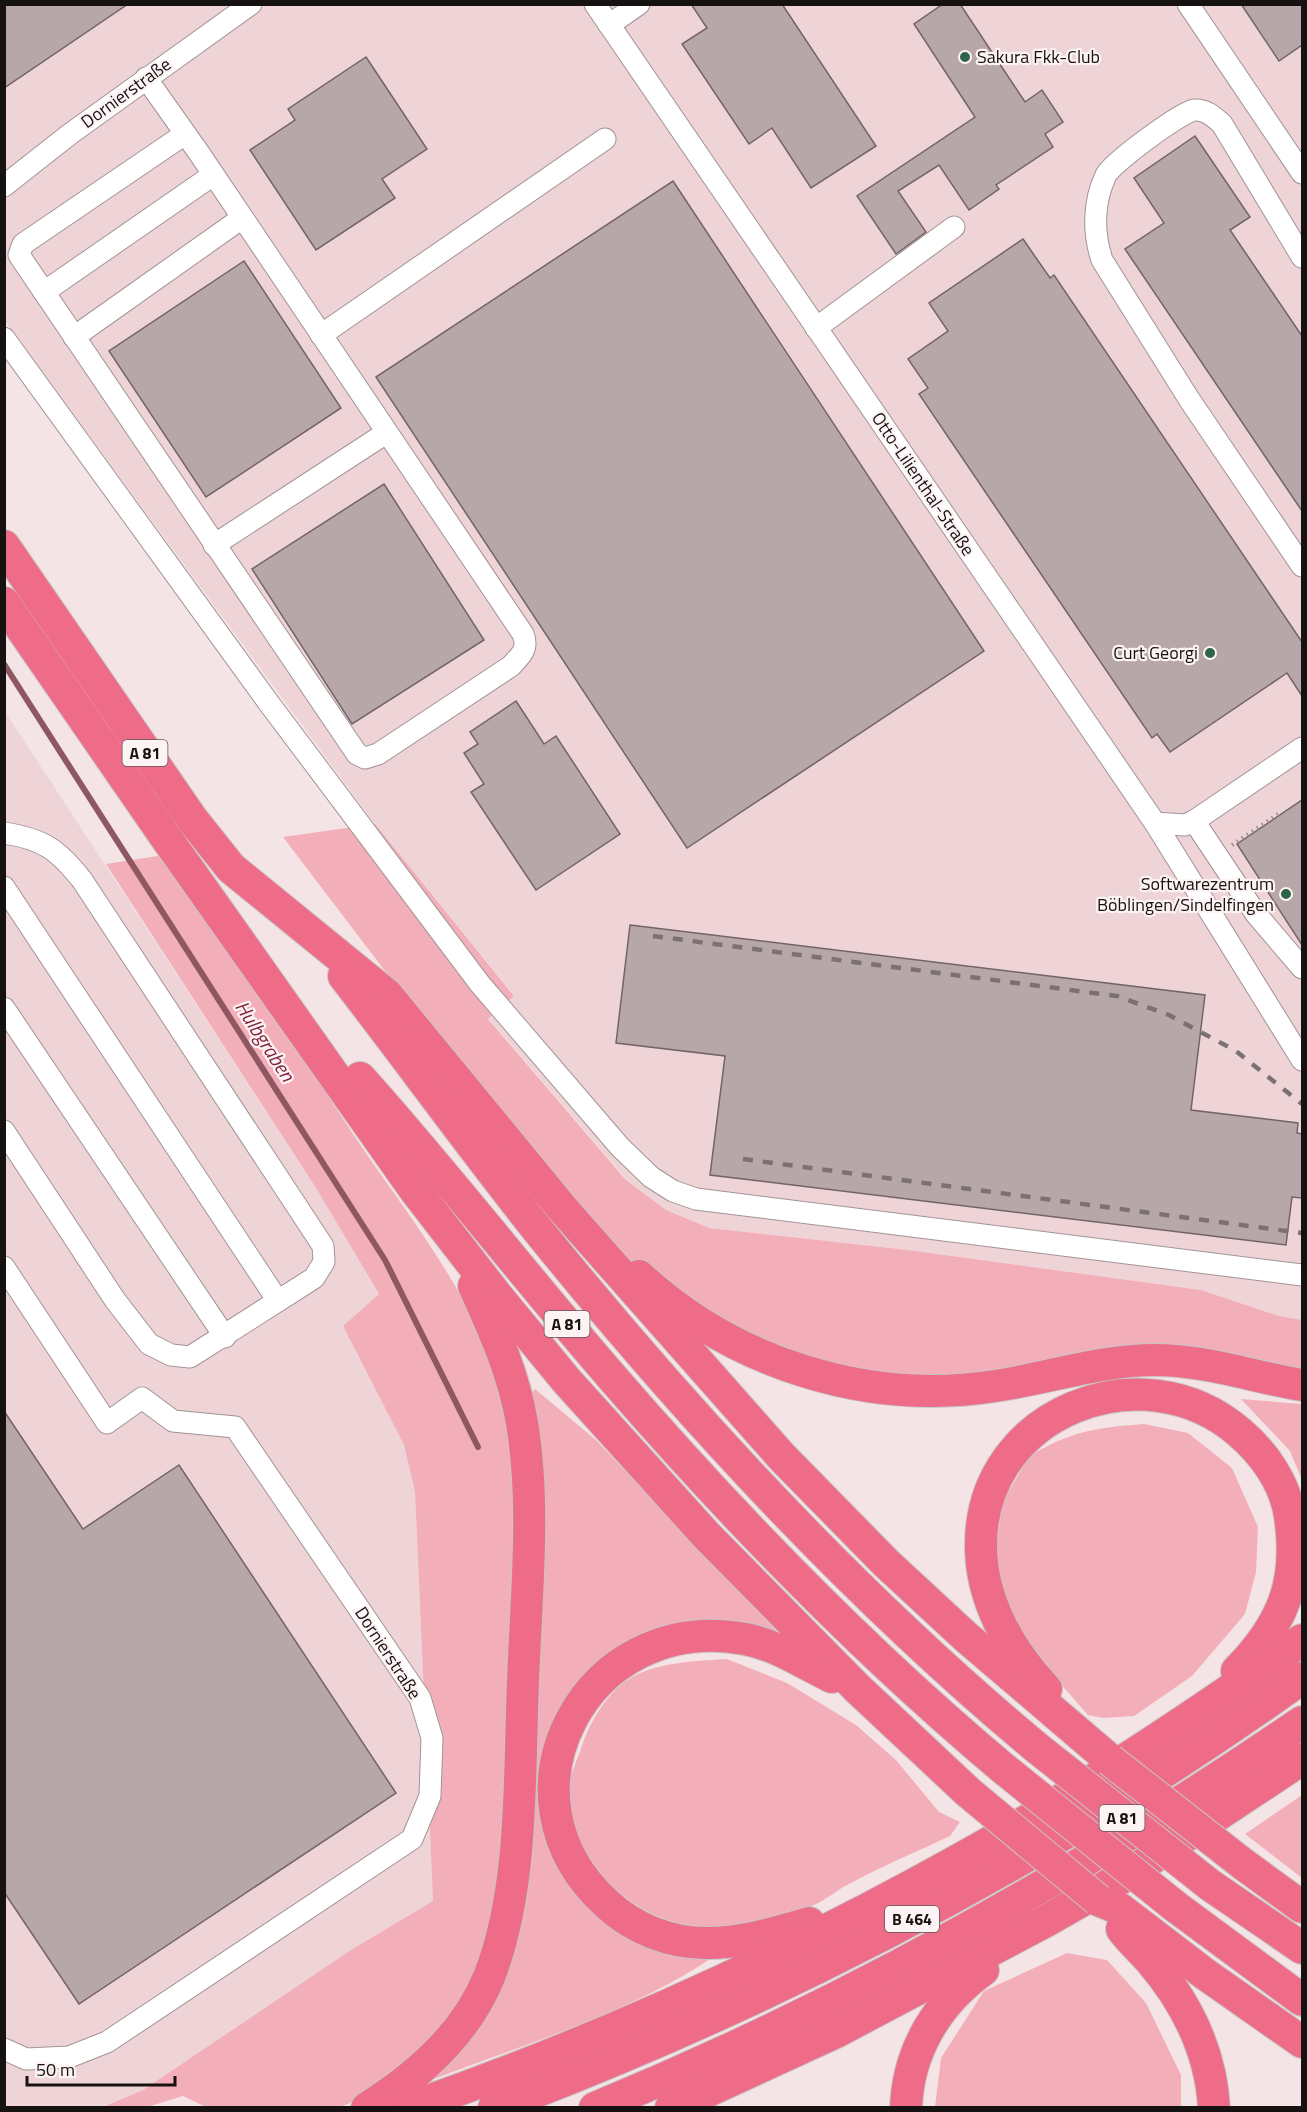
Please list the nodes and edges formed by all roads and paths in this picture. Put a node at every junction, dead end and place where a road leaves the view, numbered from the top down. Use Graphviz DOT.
graph roads {
  1 [pos="251,4"];
  2 [pos="595,4"];
  3 [pos="639,4"];
  4 [pos="1188,4"];
  5 [pos="609,25"];
  6 [pos="146,78"];
  7 [pos="185,134"];
  8 [pos="605,139"];
  9 [pos="1302,173"];
  10 [pos="213,175"];
  11 [pos="4,186"];
  12 [pos="242,218"];
  13 [pos="954,227"];
  14 [pos="1297,235"];
  15 [pos="1302,257"];
  16 [pos="44,292"];
  17 [pos="816,328"];
  18 [pos="321,335"];
  19 [pos="74,337"];
  20 [pos="4,338"];
  21 [pos="386,433"];
  22 [pos="214,544"];
  23 [pos="4,546"];
  24 [pos="1302,566"];
  25 [pos="4,603"];
  26 [pos="1302,748"];
  27 [pos="1281,812"];
  28 [pos="1194,821"];
  29 [pos="1155,823"];
  30 [pos="4,833"];
  31 [pos="169,842"];
  32 [pos="1217,855"];
  33 [pos="4,887"];
  34 [pos="313,936"];
  35 [pos="1302,968"];
  36 [pos="4,1008"];
  37 [pos="1302,1060"];
  38 [pos="4,1131"];
  39 [pos="586,1235"];
  40 [pos="455,1244"];
  41 [pos="4,1267"];
  42 [pos="1302,1275"];
  43 [pos="278,1301"];
  44 [pos="225,1337"];
  45 [pos="1302,1385"];
  46 [pos="1302,1640"];
  47 [pos="1302,1678"];
  48 [pos="858,1689"];
  49 [pos="1210,1706"];
  50 [pos="1302,1722"];
  51 [pos="1074,1724"];
  52 [pos="1302,1759"];
  53 [pos="1302,1908"];
  54 [pos="862,1911"];
  55 [pos="1046,1921"];
  56 [pos="1136,1933"];
  57 [pos="1302,1948"];
  58 [pos="1302,2000"];
  59 [pos="1302,2042"];
  60 [pos="4,2049"];
  61 [pos="167,2108"];
  62 [pos="177,2108"];
  63 [pos="367,2108"];
  64 [pos="408,2108"];
  65 [pos="494,2108"];
  66 [pos="595,2108"];
  67 [pos="671,2108"];
  68 [pos="906,2108"];
  69 [pos="1214,2108"];
  1 -- 6 [label="street, Dornierstraße"];
  2 -- 5 [label="street, Otto-Lilienthal-Straße"];
  3 -- 5 [label="street"];
  4 -- 9 [label="street"];
  5 -- 17 [label="street, Otto-Lilienthal-Straße"];
  6 -- 7 [label="street"];
  6 -- 11 [label="street, Dornierstraße"];
  7 -- 10 [label="street"];
  7 -- 16 [label="street"];
  8 -- 18 [label="street"];
  10 -- 12 [label="street"];
  10 -- 16 [label="street"];
  12 -- 18 [label="street"];
  12 -- 19 [label="street"];
  13 -- 17 [label="street"];
  14 -- 15 [label="street"];
  14 -- 24 [label="street"];
  16 -- 19 [label="street"];
  17 -- 29 [label="street, Otto-Lilienthal-Straße"];
  18 -- 21 [label="street"];
  19 -- 22 [label="street"];
  20 -- 42 [label="street"];
  21 -- 22 [label="street"];
  21 -- 22 [label="street"];
  23 -- 34 [label="highway, A 81"];
  25 -- 31 [label="highway, A 81"];
  26 -- 28 [label="street"];
  27 -- 32 [label="path"];
  28 -- 29 [label="street"];
  28 -- 32 [label="street"];
  29 -- 37 [label="street, Otto-Lilienthal-Straße"];
  30 -- 43 [label="street"];
  31 -- 40 [label="highway"];
  31 -- 58 [label="highway, A 81, bridge"];
  32 -- 35 [label="street"];
  33 -- 43 [label="street"];
  34 -- 39 [label="highway"];
  34 -- 57 [label="highway, A 81, bridge"];
  36 -- 44 [label="street"];
  38 -- 44 [label="street"];
  39 -- 45 [label="highway"];
  39 -- 51 [label="highway"];
  40 -- 48 [label="highway"];
  40 -- 63 [label="highway"];
  41 -- 60 [label="street, Dornierstraße"];
  43 -- 44 [label="street"];
  46 -- 49 [label="highway, B 464"];
  47 -- 65 [label="highway, B 464"];
  48 -- 54 [label="highway"];
  48 -- 56 [label="highway, bridge"];
  49 -- 51 [label="highway"];
  49 -- 54 [label="highway, B 464"];
  50 -- 66 [label="highway, B 464"];
  51 -- 53 [label="highway, bridge"];
  52 -- 55 [label="highway"];
  54 -- 64 [label="highway, B 464"];
  55 -- 67 [label="highway"];
  55 -- 68 [label="highway"];
  56 -- 59 [label="highway"];
  56 -- 69 [label="highway"];
  61 -- 62 [label="path"];
}
